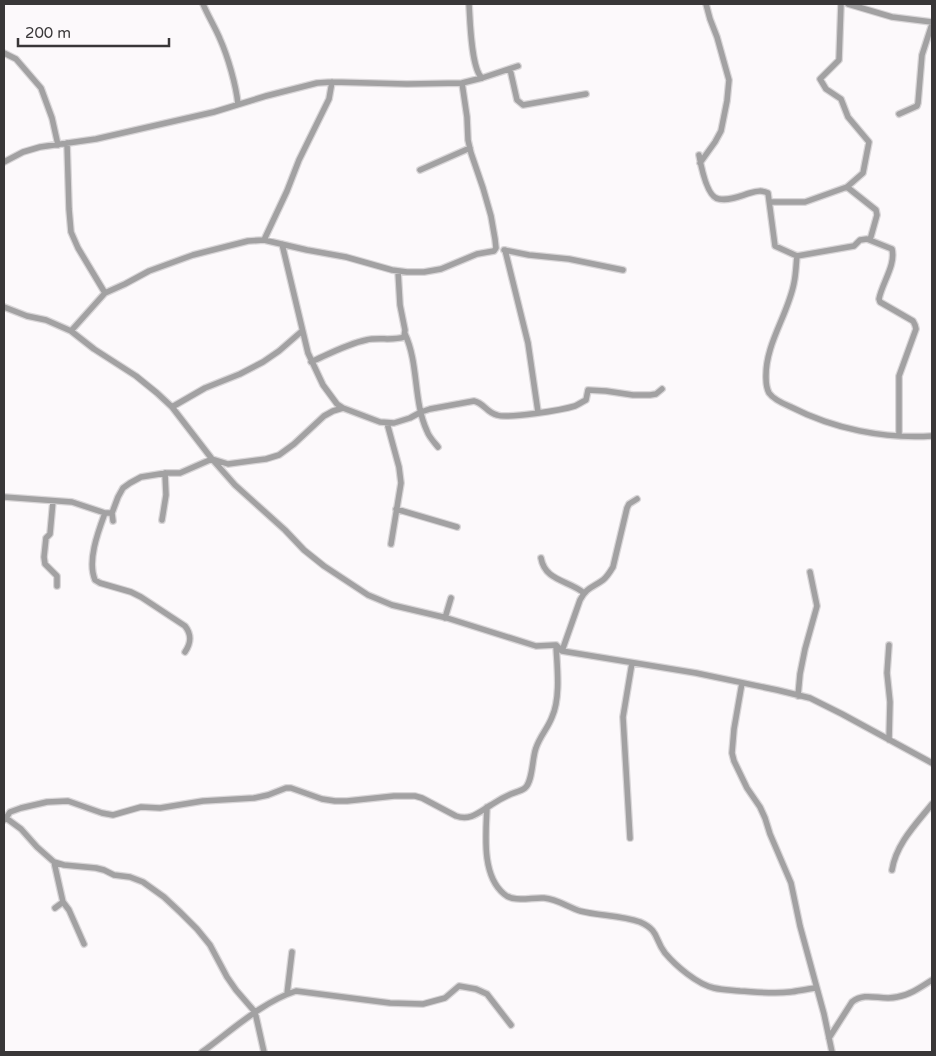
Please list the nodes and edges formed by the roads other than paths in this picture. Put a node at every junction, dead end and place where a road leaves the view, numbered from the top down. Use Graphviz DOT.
graph roads {
  1 [pos="203,4"];
  2 [pos="469,4"];
  3 [pos="706,4"];
  4 [pos="841,4"];
  5 [pos="848,4"];
  6 [pos="862,6"];
  7 [pos="932,23"];
  8 [pos="4,53"];
  9 [pos="518,66"];
  10 [pos="510,69"];
  11 [pos="482,78"];
  12 [pos="332,82"];
  13 [pos="462,83"];
  14 [pos="586,94"];
  15 [pos="238,104"];
  16 [pos="899,114"];
  17 [pos="67,143"];
  18 [pos="58,144"];
  19 [pos="470,148"];
  20 [pos="699,155"];
  21 [pos="4,162"];
  22 [pos="700,163"];
  23 [pos="420,170"];
  24 [pos="847,187"];
  25 [pos="770,202"];
  26 [pos="264,240"];
  27 [pos="870,240"];
  28 [pos="282,244"];
  29 [pos="496,244"];
  30 [pos="505,250"];
  31 [pos="797,256"];
  32 [pos="623,270"];
  33 [pos="398,271"];
  34 [pos="105,293"];
  35 [pos="4,307"];
  36 [pos="302,331"];
  37 [pos="71,332"];
  38 [pos="405,334"];
  39 [pos="312,362"];
  40 [pos="662,389"];
  41 [pos="172,407"];
  42 [pos="343,408"];
  43 [pos="421,412"];
  44 [pos="538,412"];
  45 [pos="387,423"];
  46 [pos="899,436"];
  47 [pos="932,436"];
  48 [pos="438,447"];
  49 [pos="212,459"];
  50 [pos="165,474"];
  51 [pos="4,497"];
  52 [pos="637,499"];
  53 [pos="53,501"];
  54 [pos="396,509"];
  55 [pos="108,513"];
  56 [pos="162,520"];
  57 [pos="113,521"];
  58 [pos="456,527"];
  59 [pos="391,544"];
  60 [pos="541,558"];
  61 [pos="810,572"];
  62 [pos="57,586"];
  63 [pos="584,593"];
  64 [pos="451,598"];
  65 [pos="445,618"];
  66 [pos="556,645"];
  67 [pos="889,645"];
  68 [pos="562,650"];
  69 [pos="185,652"];
  70 [pos="632,663"];
  71 [pos="742,683"];
  72 [pos="798,696"];
  73 [pos="889,740"];
  74 [pos="932,763"];
  75 [pos="932,804"];
  76 [pos="487,807"];
  77 [pos="4,819"];
  78 [pos="630,838"];
  79 [pos="54,862"];
  80 [pos="892,870"];
  81 [pos="63,902"];
  82 [pos="55,908"];
  83 [pos="84,944"];
  84 [pos="292,952"];
  85 [pos="932,980"];
  86 [pos="816,988"];
  87 [pos="287,994"];
  88 [pos="255,1012"];
  89 [pos="511,1025"];
  90 [pos="829,1038"];
  91 [pos="202,1052"];
  92 [pos="264,1052"];
  93 [pos="832,1052"];
  1 -- 15 [label="street"];
  2 -- 11 [label="street"];
  3 -- 22 [label="street"];
  4 -- 24 [label="street"];
  5 -- 6 [label="street"];
  6 -- 7 [label="street"];
  7 -- 16 [label="street"];
  8 -- 18 [label="street"];
  9 -- 10 [label="street"];
  10 -- 11 [label="street"];
  10 -- 14 [label="street"];
  11 -- 13 [label="street"];
  12 -- 13 [label="street"];
  12 -- 15 [label="street"];
  12 -- 26 [label="street"];
  13 -- 19 [label="street"];
  15 -- 17 [label="street"];
  17 -- 18 [label="street"];
  17 -- 34 [label="street"];
  18 -- 21 [label="street"];
  19 -- 23 [label="street"];
  19 -- 29 [label="street"];
  20 -- 22 [label="street"];
  22 -- 25 [label="street"];
  24 -- 25 [label="street"];
  24 -- 27 [label="street"];
  25 -- 31 [label="street"];
  26 -- 28 [label="street"];
  26 -- 34 [label="street"];
  27 -- 31 [label="street"];
  27 -- 46 [label="street"];
  28 -- 33 [label="street"];
  28 -- 36 [label="street"];
  29 -- 30 [label="street"];
  29 -- 33 [label="street"];
  30 -- 32 [label="street"];
  30 -- 44 [label="street"];
  31 -- 46 [label="street"];
  33 -- 38 [label="street"];
  34 -- 37 [label="street"];
  35 -- 37 [label="street"];
  36 -- 39 [label="street"];
  36 -- 41 [label="street"];
  37 -- 41 [label="street"];
  38 -- 39 [label="street"];
  38 -- 43 [label="street"];
  39 -- 42 [label="street"];
  40 -- 44 [label="street"];
  41 -- 49 [label="street"];
  42 -- 45 [label="street"];
  42 -- 49 [label="street"];
  43 -- 44 [label="street"];
  43 -- 45 [label="street"];
  43 -- 48 [label="street"];
  45 -- 54 [label="street"];
  46 -- 47 [label="street"];
  49 -- 50 [label="street"];
  49 -- 65 [label="street"];
  50 -- 55 [label="street"];
  50 -- 56 [label="street"];
  51 -- 53 [label="street"];
  52 -- 63 [label="street"];
  53 -- 55 [label="street"];
  53 -- 62 [label="street"];
  54 -- 58 [label="street"];
  54 -- 59 [label="street"];
  55 -- 57 [label="street"];
  55 -- 69 [label="street"];
  60 -- 63 [label="street"];
  61 -- 72 [label="street"];
  63 -- 68 [label="street"];
  64 -- 65 [label="street"];
  65 -- 66 [label="street"];
  66 -- 68 [label="street"];
  66 -- 76 [label="street"];
  67 -- 73 [label="street"];
  68 -- 70 [label="street"];
  70 -- 71 [label="street"];
  70 -- 78 [label="street"];
  71 -- 72 [label="street"];
  71 -- 86 [label="street"];
  72 -- 73 [label="street"];
  73 -- 74 [label="street"];
  75 -- 80 [label="street"];
  76 -- 77 [label="street"];
  76 -- 86 [label="street"];
  77 -- 79 [label="street"];
  79 -- 81 [label="street"];
  79 -- 88 [label="street"];
  81 -- 82 [label="street"];
  81 -- 83 [label="street"];
  84 -- 87 [label="street"];
  85 -- 90 [label="street"];
  86 -- 90 [label="street"];
  87 -- 88 [label="street"];
  87 -- 89 [label="street"];
  88 -- 91 [label="street"];
  88 -- 92 [label="street"];
  90 -- 93 [label="street"];
}
